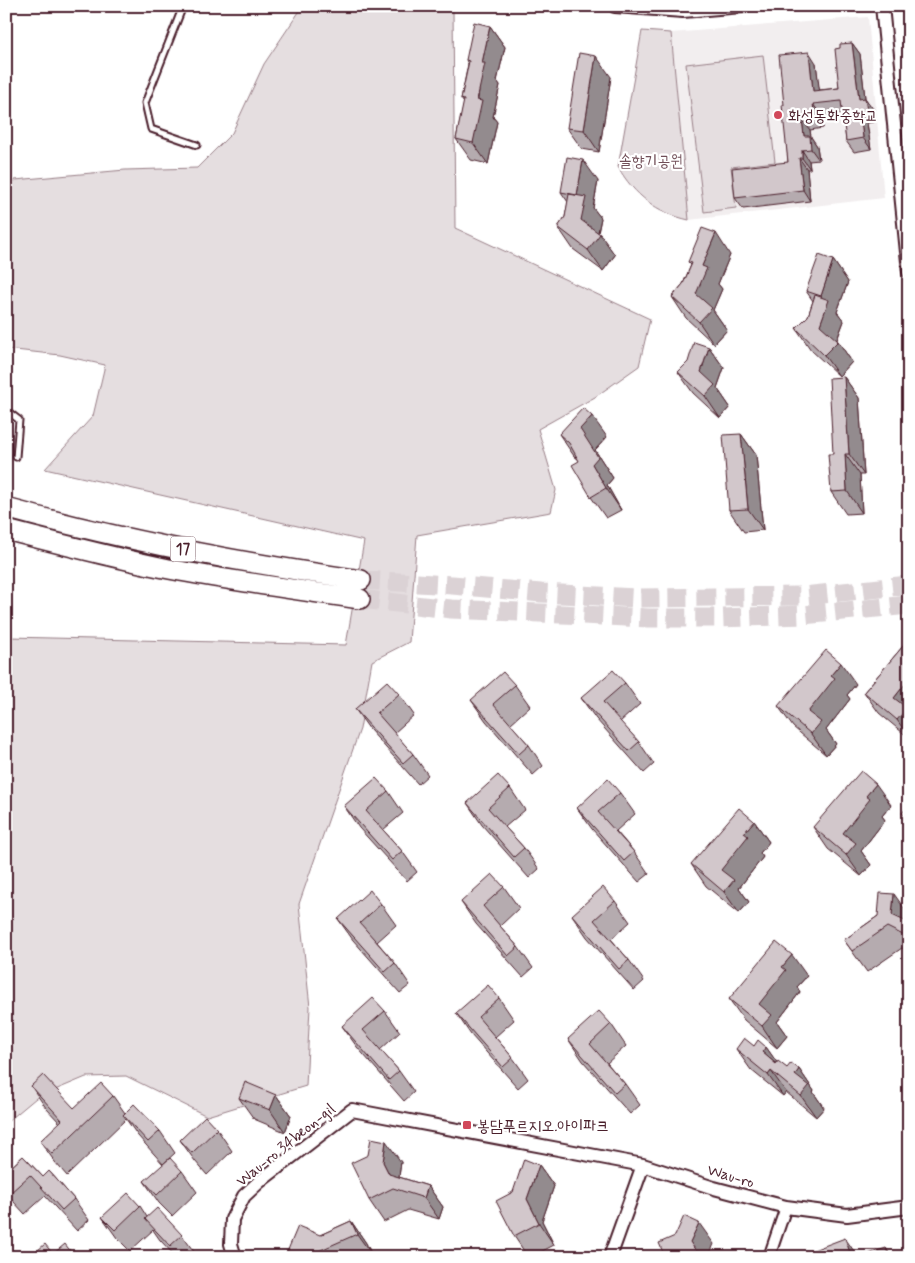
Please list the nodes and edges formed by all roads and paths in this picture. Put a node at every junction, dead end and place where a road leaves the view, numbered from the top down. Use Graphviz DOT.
graph roads {
  1 [pos="183,6"];
  2 [pos="615,6"];
  3 [pos="742,6"];
  4 [pos="882,6"];
  5 [pos="645,8"];
  6 [pos="197,145"];
  7 [pos="908,258"];
  8 [pos="909,272"];
  9 [pos="6,410"];
  10 [pos="16,457"];
  11 [pos="6,508"];
  12 [pos="6,530"];
  13 [pos="643,1165"];
  14 [pos="786,1207"];
  15 [pos="909,1207"];
  16 [pos="235,1257"];
  17 [pos="610,1257"];
  18 [pos="769,1257"];
  1 -- 6 [label="lane"];
  2 -- 5 [label="street"];
  3 -- 5 [label="street"];
  4 -- 7 [label="street"];
  7 -- 8 [label="street"];
  9 -- 10 [label="lane"];
  11 -- 12 [label="highway, 17"];
  13 -- 14 [label="street, Wau-ro"];
  13 -- 16 [label="street, Wau-ro 34beon-gil"];
  13 -- 17 [label="street"];
  14 -- 15 [label="street, Wau-ro"];
  14 -- 18 [label="street"];
}
